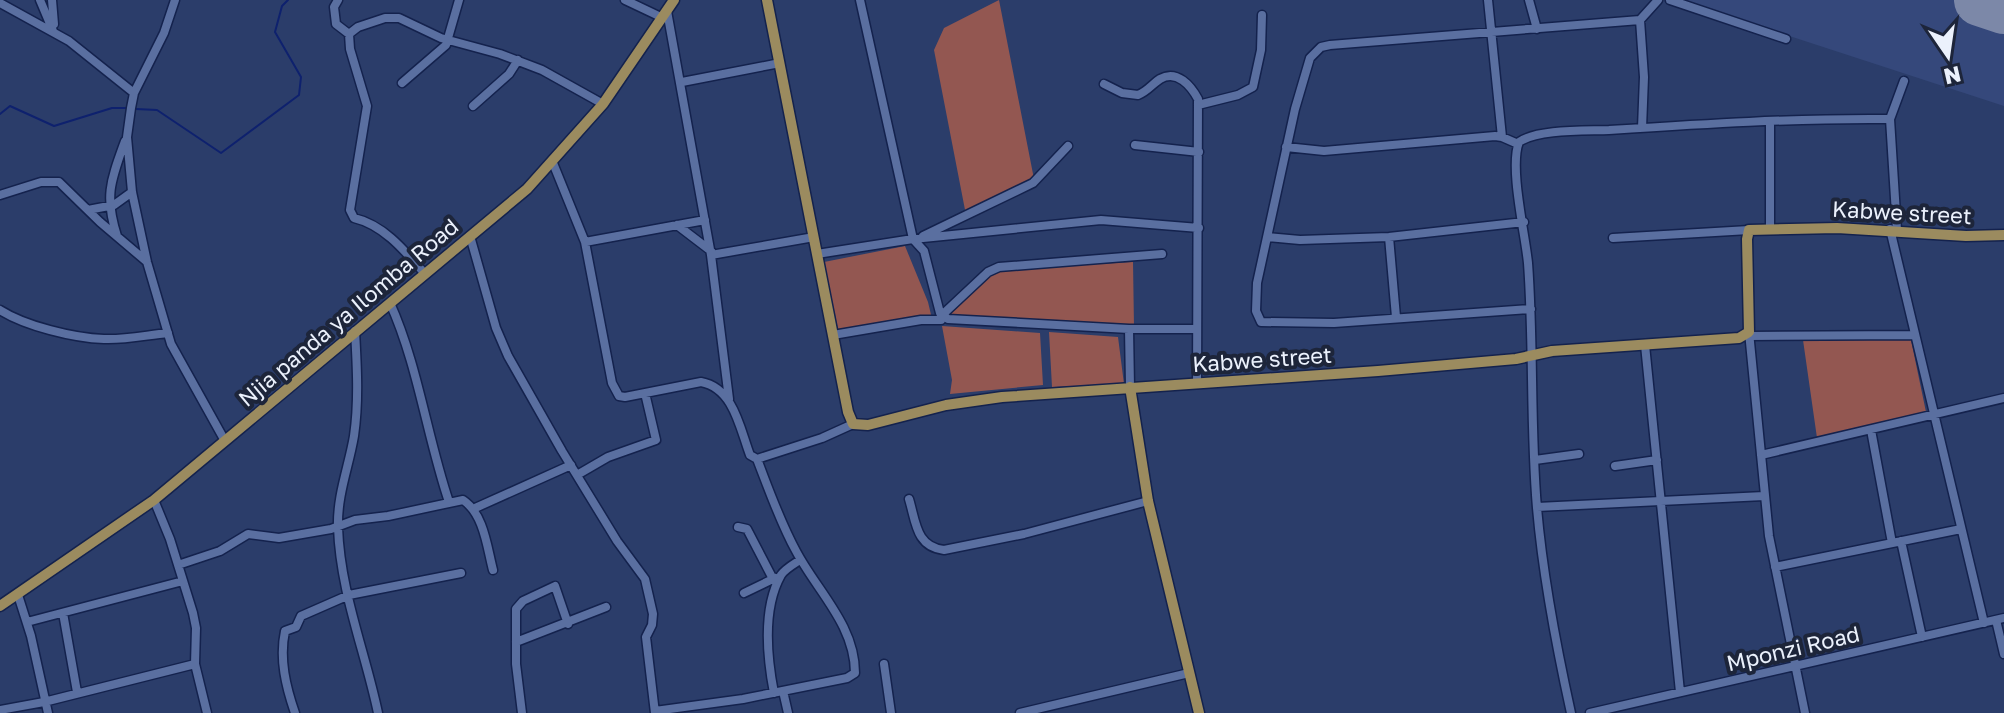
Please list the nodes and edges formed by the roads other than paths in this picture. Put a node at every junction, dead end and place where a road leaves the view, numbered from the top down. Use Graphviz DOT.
graph roads {
  1 [pos="40,0"];
  2 [pos="52,0"];
  3 [pos="175,0"];
  4 [pos="338,0"];
  5 [pos="459,0"];
  6 [pos="625,0"];
  7 [pos="674,0"];
  8 [pos="767,0"];
  9 [pos="860,0"];
  10 [pos="1488,0"];
  11 [pos="1529,0"];
  12 [pos="1658,0"];
  13 [pos="1670,0"];
  14 [pos="0,3"];
  15 [pos="665,15"];
  16 [pos="1262,15"];
  17 [pos="1640,20"];
  18 [pos="1537,29"];
  19 [pos="54,32"];
  20 [pos="1490,33"];
  21 [pos="349,34"];
  22 [pos="1786,39"];
  23 [pos="448,40"];
  24 [pos="518,60"];
  25 [pos="780,63"];
  26 [pos="1904,81"];
  27 [pos="682,82"];
  28 [pos="402,83"];
  29 [pos="1104,84"];
  30 [pos="134,93"];
  31 [pos="603,104"];
  32 [pos="1198,105"];
  33 [pos="473,106"];
  34 [pos="1890,119"];
  35 [pos="1770,121"];
  36 [pos="1642,128"];
  37 [pos="127,137"];
  38 [pos="1502,137"];
  39 [pos="1518,144"];
  40 [pos="1135,145"];
  41 [pos="1068,146"];
  42 [pos="1286,147"];
  43 [pos="1199,152"];
  44 [pos="553,163"];
  45 [pos="132,192"];
  46 [pos="0,195"];
  47 [pos="109,206"];
  48 [pos="88,210"];
  49 [pos="705,220"];
  50 [pos="1524,222"];
  51 [pos="677,225"];
  52 [pos="1199,228"];
  53 [pos="1770,229"];
  54 [pos="1749,230"];
  55 [pos="1894,230"];
  56 [pos="470,236"];
  57 [pos="117,237"];
  58 [pos="814,237"];
  59 [pos="923,237"];
  60 [pos="1268,237"];
  61 [pos="1389,237"];
  62 [pos="2003,237"];
  63 [pos="1613,238"];
  64 [pos="913,239"];
  65 [pos="585,242"];
  66 [pos="711,253"];
  67 [pos="817,254"];
  68 [pos="1162,254"];
  69 [pos="147,262"];
  70 [pos="425,274"];
  71 [pos="390,303"];
  72 [pos="1531,309"];
  73 [pos="0,310"];
  74 [pos="1396,317"];
  75 [pos="941,318"];
  76 [pos="1129,329"];
  77 [pos="1197,329"];
  78 [pos="355,331"];
  79 [pos="168,333"];
  80 [pos="1750,334"];
  81 [pos="833,335"];
  82 [pos="1915,335"];
  83 [pos="1645,345"];
  84 [pos="1532,354"];
  85 [pos="1197,384"];
  86 [pos="1130,387"];
  87 [pos="645,393"];
  88 [pos="2004,398"];
  89 [pos="729,400"];
  90 [pos="1934,415"];
  91 [pos="853,424"];
  92 [pos="1871,430"];
  93 [pos="225,441"];
  94 [pos="1579,454"];
  95 [pos="1761,455"];
  96 [pos="757,459"];
  97 [pos="1535,460"];
  98 [pos="1657,460"];
  99 [pos="571,465"];
  100 [pos="1615,466"];
  101 [pos="577,475"];
  102 [pos="1764,496"];
  103 [pos="909,499"];
  104 [pos="154,500"];
  105 [pos="1148,501"];
  106 [pos="1661,501"];
  107 [pos="449,502"];
  108 [pos="1537,507"];
  109 [pos="473,509"];
  110 [pos="338,527"];
  111 [pos="738,527"];
  112 [pos="1961,529"];
  113 [pos="1897,542"];
  114 [pos="800,560"];
  115 [pos="178,565"];
  116 [pos="1775,567"];
  117 [pos="493,570"];
  118 [pos="461,573"];
  119 [pos="782,573"];
  120 [pos="773,579"];
  121 [pos="183,581"];
  122 [pos="744,593"];
  123 [pos="18,595"];
  124 [pos="349,595"];
  125 [pos="0,606"];
  126 [pos="606,607"];
  127 [pos="63,613"];
  128 [pos="2000,619"];
  129 [pos="27,622"];
  130 [pos="1984,623"];
  131 [pos="568,624"];
  132 [pos="1922,637"];
  133 [pos="516,642"];
  134 [pos="2004,654"];
  135 [pos="195,664"];
  136 [pos="884,664"];
  137 [pos="1794,666"];
  138 [pos="1189,673"];
  139 [pos="77,692"];
  140 [pos="778,692"];
  141 [pos="1680,692"];
  142 [pos="44,702"];
  143 [pos="0,710"];
  144 [pos="655,712"];
  145 [pos="48,713"];
  146 [pos="207,713"];
  147 [pos="295,713"];
  148 [pos="378,713"];
  149 [pos="522,713"];
  150 [pos="788,713"];
  151 [pos="891,713"];
  152 [pos="1020,713"];
  153 [pos="1199,713"];
  154 [pos="1571,713"];
  155 [pos="1590,713"];
  156 [pos="1805,713"];
  1 -- 19 [label="street"];
  2 -- 19 [label="street"];
  3 -- 30 [label="street"];
  4 -- 21 [label="street"];
  5 -- 23 [label="street"];
  6 -- 15 [label="street"];
  7 -- 15 [label="main road, Njia panda ya Ilomba Road"];
  8 -- 25 [label="main road"];
  9 -- 64 [label="street"];
  10 -- 20 [label="street"];
  11 -- 18 [label="street"];
  12 -- 17 [label="street"];
  13 -- 22 [label="street"];
  14 -- 19 [label="street"];
  15 -- 27 [label="street"];
  15 -- 31 [label="main road, Njia panda ya Ilomba Road"];
  16 -- 32 [label="street"];
  17 -- 18 [label="street"];
  17 -- 36 [label="street"];
  18 -- 20 [label="street"];
  19 -- 30 [label="street"];
  20 -- 38 [label="street"];
  20 -- 42 [label="street"];
  21 -- 23 [label="street"];
  21 -- 70 [label="street"];
  23 -- 24 [label="street"];
  23 -- 28 [label="street"];
  24 -- 31 [label="street"];
  24 -- 33 [label="street"];
  25 -- 27 [label="street"];
  25 -- 58 [label="main road"];
  26 -- 34 [label="street"];
  27 -- 49 [label="street"];
  29 -- 32 [label="street"];
  30 -- 37 [label="street"];
  31 -- 44 [label="main road, Njia panda ya Ilomba Road"];
  32 -- 43 [label="street"];
  34 -- 35 [label="street"];
  34 -- 55 [label="street"];
  35 -- 36 [label="street"];
  35 -- 53 [label="street"];
  36 -- 39 [label="street"];
  37 -- 45 [label="street"];
  37 -- 47 [label="street"];
  38 -- 39 [label="street"];
  38 -- 42 [label="street"];
  39 -- 50 [label="street"];
  40 -- 43 [label="street"];
  41 -- 59 [label="street"];
  42 -- 60 [label="street"];
  43 -- 52 [label="street"];
  44 -- 56 [label="main road, Njia panda ya Ilomba Road"];
  44 -- 65 [label="street"];
  45 -- 47 [label="street"];
  45 -- 69 [label="street"];
  46 -- 48 [label="street"];
  47 -- 48 [label="street"];
  47 -- 57 [label="street"];
  48 -- 57 [label="street"];
  49 -- 51 [label="street"];
  49 -- 66 [label="street"];
  50 -- 61 [label="street"];
  50 -- 72 [label="street"];
  51 -- 65 [label="street"];
  51 -- 66 [label="street"];
  52 -- 59 [label="street"];
  52 -- 77 [label="street"];
  53 -- 54 [label="main road, Kabwe street"];
  53 -- 55 [label="main road, Kabwe street"];
  54 -- 63 [label="street"];
  54 -- 80 [label="main road"];
  55 -- 62 [label="main road, Kabwe street"];
  55 -- 82 [label="street"];
  56 -- 70 [label="main road, Njia panda ya Ilomba Road"];
  56 -- 99 [label="street"];
  57 -- 69 [label="street"];
  58 -- 66 [label="street"];
  58 -- 67 [label="main road"];
  59 -- 64 [label="street"];
  60 -- 61 [label="street"];
  60 -- 74 [label="street"];
  61 -- 74 [label="street"];
  64 -- 67 [label="street"];
  64 -- 75 [label="street"];
  65 -- 87 [label="street"];
  66 -- 89 [label="street"];
  67 -- 81 [label="main road"];
  68 -- 75 [label="street"];
  69 -- 79 [label="street"];
  70 -- 71 [label="main road, Njia panda ya Ilomba Road"];
  71 -- 78 [label="main road, Njia panda ya Ilomba Road"];
  71 -- 107 [label="street"];
  72 -- 74 [label="street"];
  72 -- 84 [label="street"];
  73 -- 79 [label="street"];
  75 -- 76 [label="street"];
  75 -- 81 [label="street"];
  76 -- 77 [label="street"];
  76 -- 86 [label="street"];
  77 -- 85 [label="street"];
  78 -- 93 [label="main road, Njia panda ya Ilomba Road"];
  78 -- 110 [label="street"];
  79 -- 93 [label="street"];
  80 -- 82 [label="street"];
  80 -- 83 [label="main road, Kabwe street"];
  80 -- 95 [label="street"];
  81 -- 91 [label="main road"];
  82 -- 90 [label="street"];
  83 -- 84 [label="main road, Kabwe street"];
  83 -- 98 [label="street"];
  84 -- 85 [label="main road, Kabwe street"];
  84 -- 97 [label="street"];
  85 -- 86 [label="main road, Kabwe street"];
  86 -- 91 [label="main road, Kabwe street"];
  86 -- 105 [label="main road"];
  87 -- 89 [label="street"];
  87 -- 101 [label="street"];
  88 -- 90 [label="street"];
  89 -- 96 [label="street"];
  90 -- 92 [label="street"];
  90 -- 112 [label="street"];
  91 -- 96 [label="street"];
  92 -- 95 [label="street"];
  92 -- 113 [label="street"];
  93 -- 104 [label="main road, Njia panda ya Ilomba Road"];
  94 -- 97 [label="street"];
  95 -- 102 [label="street"];
  96 -- 114 [label="street"];
  97 -- 108 [label="street"];
  98 -- 100 [label="street"];
  98 -- 106 [label="street"];
  99 -- 101 [label="street"];
  99 -- 109 [label="street"];
  101 -- 144 [label="street"];
  102 -- 106 [label="street"];
  102 -- 116 [label="street"];
  103 -- 105 [label="street"];
  104 -- 115 [label="street"];
  104 -- 123 [label="main road, Njia panda ya Ilomba Road"];
  105 -- 138 [label="main road"];
  106 -- 108 [label="street"];
  106 -- 141 [label="street"];
  107 -- 109 [label="street"];
  107 -- 110 [label="street"];
  108 -- 154 [label="street"];
  109 -- 117 [label="street"];
  110 -- 115 [label="street"];
  110 -- 124 [label="street"];
  111 -- 120 [label="street"];
  112 -- 113 [label="street"];
  112 -- 130 [label="street"];
  113 -- 116 [label="street"];
  113 -- 132 [label="street"];
  114 -- 119 [label="street"];
  114 -- 140 [label="street"];
  115 -- 121 [label="street"];
  116 -- 137 [label="street"];
  118 -- 124 [label="street"];
  119 -- 120 [label="street"];
  119 -- 140 [label="street"];
  120 -- 122 [label="street"];
  121 -- 127 [label="street"];
  121 -- 135 [label="street"];
  123 -- 125 [label="main road, Njia panda ya Ilomba Road"];
  123 -- 129 [label="street"];
  124 -- 147 [label="street"];
  124 -- 148 [label="street"];
  126 -- 131 [label="street"];
  127 -- 129 [label="street"];
  127 -- 139 [label="street"];
  128 -- 130 [label="street, Mponzi Road"];
  128 -- 134 [label="street"];
  129 -- 142 [label="street"];
  130 -- 132 [label="street, Mponzi Road"];
  131 -- 133 [label="street"];
  131 -- 133 [label="street"];
  132 -- 137 [label="street, Mponzi Road"];
  133 -- 149 [label="street"];
  135 -- 139 [label="street"];
  135 -- 146 [label="street"];
  136 -- 151 [label="street"];
  137 -- 141 [label="street, Mponzi Road"];
  137 -- 156 [label="street"];
  138 -- 152 [label="street"];
  138 -- 153 [label="main road"];
  139 -- 142 [label="street"];
  140 -- 144 [label="street"];
  140 -- 150 [label="street"];
  141 -- 155 [label="street, Mponzi Road"];
  142 -- 143 [label="street"];
  142 -- 145 [label="street"];
}
